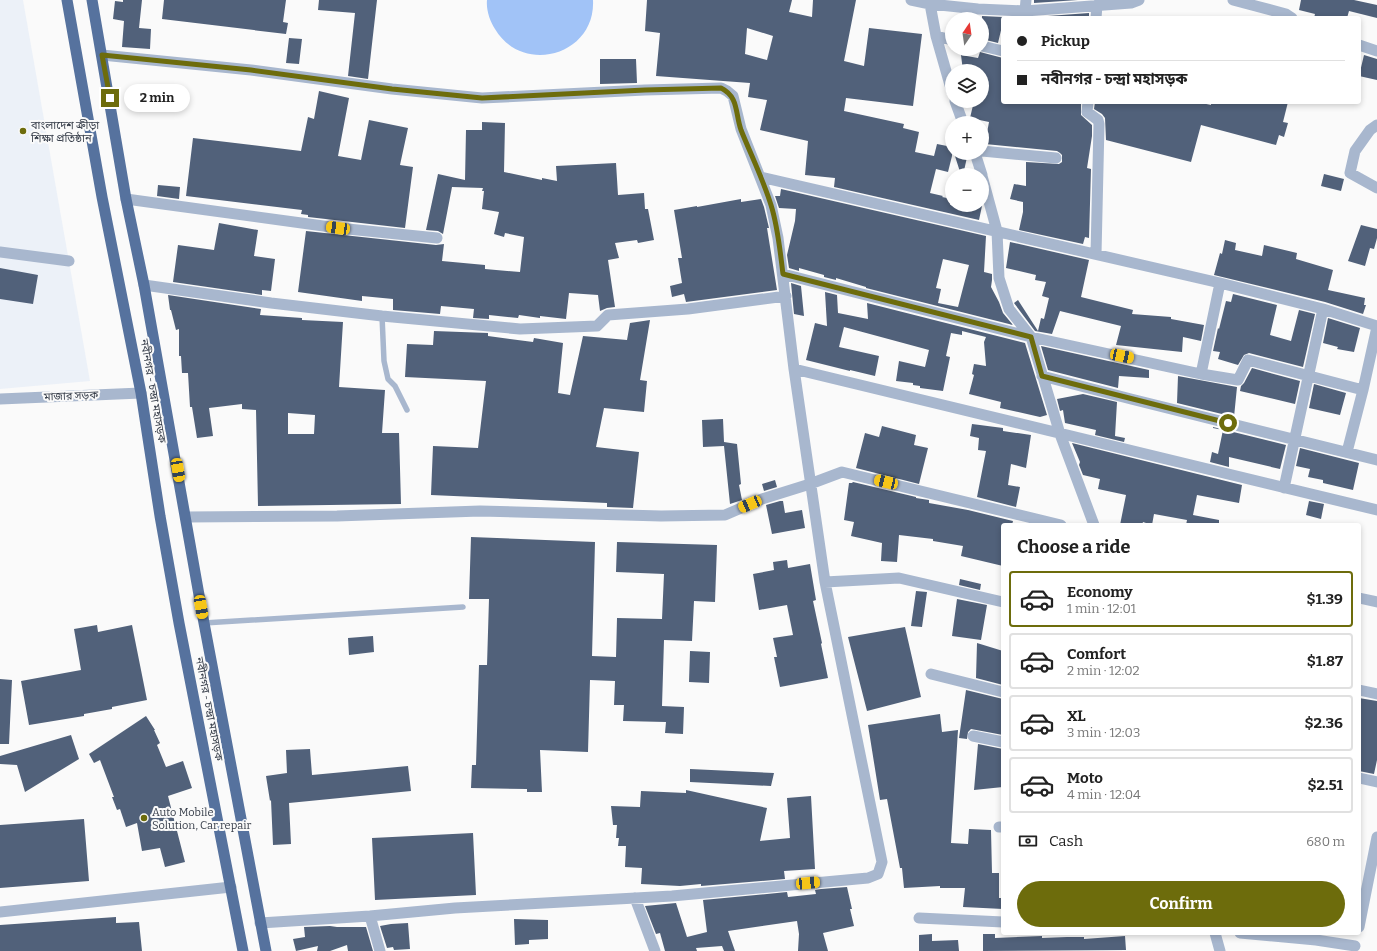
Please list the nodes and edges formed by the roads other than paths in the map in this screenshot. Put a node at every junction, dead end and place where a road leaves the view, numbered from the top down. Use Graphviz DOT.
graph roads {
  1 [pos="67,0"];
  2 [pos="92,0"];
  3 [pos="911,0"];
  4 [pos="1139,0"];
  5 [pos="1233,0"];
  6 [pos="930,4"];
  7 [pos="1097,5"];
  8 [pos="1026,6"];
  9 [pos="1096,16"];
  10 [pos="1289,16"];
  11 [pos="936,36"];
  12 [pos="945,38"];
  13 [pos="1361,46"];
  14 [pos="989,48"];
  15 [pos="1001,51"];
  16 [pos="1377,51"];
  17 [pos="102,55"];
  18 [pos="945,68"];
  19 [pos="1088,104"];
  20 [pos="1377,125"];
  21 [pos="989,153"];
  22 [pos="1056,158"];
  23 [pos="760,177"];
  24 [pos="1377,188"];
  25 [pos="126,199"];
  26 [pos="989,201"];
  27 [pos="997,231"];
  28 [pos="437,238"];
  29 [pos="0,252"];
  30 [pos="1096,254"];
  31 [pos="69,261"];
  32 [pos="783,274"];
  33 [pos="1220,283"];
  34 [pos="144,285"];
  35 [pos="786,296"];
  36 [pos="1323,309"];
  37 [pos="382,316"];
  38 [pos="1377,327"];
  39 [pos="1031,337"];
  40 [pos="794,369"];
  41 [pos="1201,374"];
  42 [pos="1308,375"];
  43 [pos="1042,376"];
  44 [pos="1363,390"];
  45 [pos="141,393"];
  46 [pos="0,399"];
  47 [pos="406,410"];
  48 [pos="1060,434"];
  49 [pos="1294,439"];
  50 [pos="1347,452"];
  51 [pos="1377,460"];
  52 [pos="810,484"];
  53 [pos="1284,488"];
  54 [pos="1377,510"];
  55 [pos="186,516"];
  56 [pos="1053,523"];
  57 [pos="1093,523"];
  58 [pos="825,582"];
  59 [pos="1361,598"];
  60 [pos="1001,602"];
  61 [pos="1377,602"];
  62 [pos="463,606"];
  63 [pos="204,623"];
  64 [pos="931,674"];
  65 [pos="1361,690"];
  66 [pos="1001,692"];
  67 [pos="1377,694"];
  68 [pos="973,736"];
  69 [pos="1001,742"];
  70 [pos="1361,778"];
  71 [pos="1377,782"];
  72 [pos="1377,837"];
  73 [pos="1361,868"];
  74 [pos="1370,870"];
  75 [pos="230,887"];
  76 [pos="635,898"];
  77 [pos="0,912"];
  78 [pos="370,916"];
  79 [pos="1361,917"];
  80 [pos="919,918"];
  81 [pos="1001,922"];
  82 [pos="260,923"];
  83 [pos="1216,935"];
  84 [pos="1262,935"];
  85 [pos="1357,935"];
  86 [pos="1354,948"];
  87 [pos="243,951"];
  88 [pos="266,951"];
  89 [pos="380,951"];
  90 [pos="655,951"];
  91 [pos="1220,951"];
  1 -- 45 [label="highway, নবীনগর - চন্দ্রা মহাসড়ক"];
  2 -- 17 [label="highway, নবীনগর - চন্দ্রা মহাসড়ক"];
  3 -- 6 [label="street"];
  4 -- 7 [label="street"];
  5 -- 10 [label="street"];
  6 -- 8 [label="street"];
  6 -- 11 [label="street"];
  7 -- 8 [label="street"];
  7 -- 9 [label="street"];
  11 -- 12 [label="street"];
  11 -- 18 [label="street"];
  13 -- 16 [label="street"];
  14 -- 15 [label="street"];
  17 -- 23 [label="street"];
  17 -- 25 [label="highway, নবীনগর - চন্দ্রা মহাসড়ক"];
  19 -- 30 [label="street"];
  20 -- 24 [label="street"];
  21 -- 22 [label="street"];
  23 -- 27 [label="street"];
  23 -- 32 [label="street"];
  25 -- 28 [label="street"];
  25 -- 34 [label="highway, নবীনগর - চন্দ্রা মহাসড়ক"];
  26 -- 27 [label="street"];
  27 -- 30 [label="street"];
  27 -- 39 [label="street"];
  29 -- 31 [label="street"];
  30 -- 33 [label="street"];
  32 -- 35 [label="street"];
  32 -- 39 [label="street"];
  33 -- 36 [label="street"];
  33 -- 41 [label="street"];
  34 -- 37 [label="street"];
  34 -- 55 [label="highway, নবীনগর - চন্দ্রা মহাসড়ক"];
  35 -- 37 [label="street"];
  35 -- 40 [label="street"];
  36 -- 38 [label="street"];
  36 -- 42 [label="street"];
  37 -- 47 [label="lane"];
  38 -- 44 [label="street"];
  39 -- 41 [label="street"];
  39 -- 43 [label="street"];
  40 -- 48 [label="street"];
  40 -- 52 [label="street"];
  41 -- 42 [label="street"];
  42 -- 44 [label="street"];
  42 -- 49 [label="street"];
  43 -- 48 [label="street"];
  43 -- 49 [label="street"];
  44 -- 50 [label="street"];
  45 -- 46 [label="street, মাজার সড়ক"];
  45 -- 75 [label="highway, নবীনগর - চন্দ্রা মহাসড়ক"];
  48 -- 53 [label="street"];
  48 -- 57 [label="street"];
  49 -- 50 [label="street"];
  49 -- 53 [label="street"];
  50 -- 51 [label="street"];
  52 -- 55 [label="street"];
  52 -- 56 [label="street"];
  52 -- 58 [label="street"];
  53 -- 54 [label="street"];
  55 -- 63 [label="highway, নবীনগর - চন্দ্রা মহাসড়ক"];
  58 -- 60 [label="street"];
  58 -- 76 [label="street"];
  59 -- 61 [label="street"];
  62 -- 63 [label="lane"];
  63 -- 82 [label="highway, নবীনগর - চন্দ্রা মহাসড়ক"];
  64 -- 66 [label="street"];
  65 -- 67 [label="street"];
  68 -- 69 [label="street"];
  70 -- 71 [label="street"];
  72 -- 74 [label="street"];
  73 -- 74 [label="street"];
  74 -- 79 [label="street"];
  75 -- 77 [label="street"];
  75 -- 87 [label="highway, নবীনগর - চন্দ্রা মহাসড়ক"];
  76 -- 78 [label="street"];
  76 -- 90 [label="street"];
  78 -- 82 [label="street"];
  78 -- 89 [label="street"];
  80 -- 81 [label="street"];
  82 -- 88 [label="highway, নবীনগর - চন্দ্রা মহাসড়ক"];
  83 -- 91 [label="street"];
  84 -- 86 [label="street"];
  85 -- 86 [label="street"];
}
